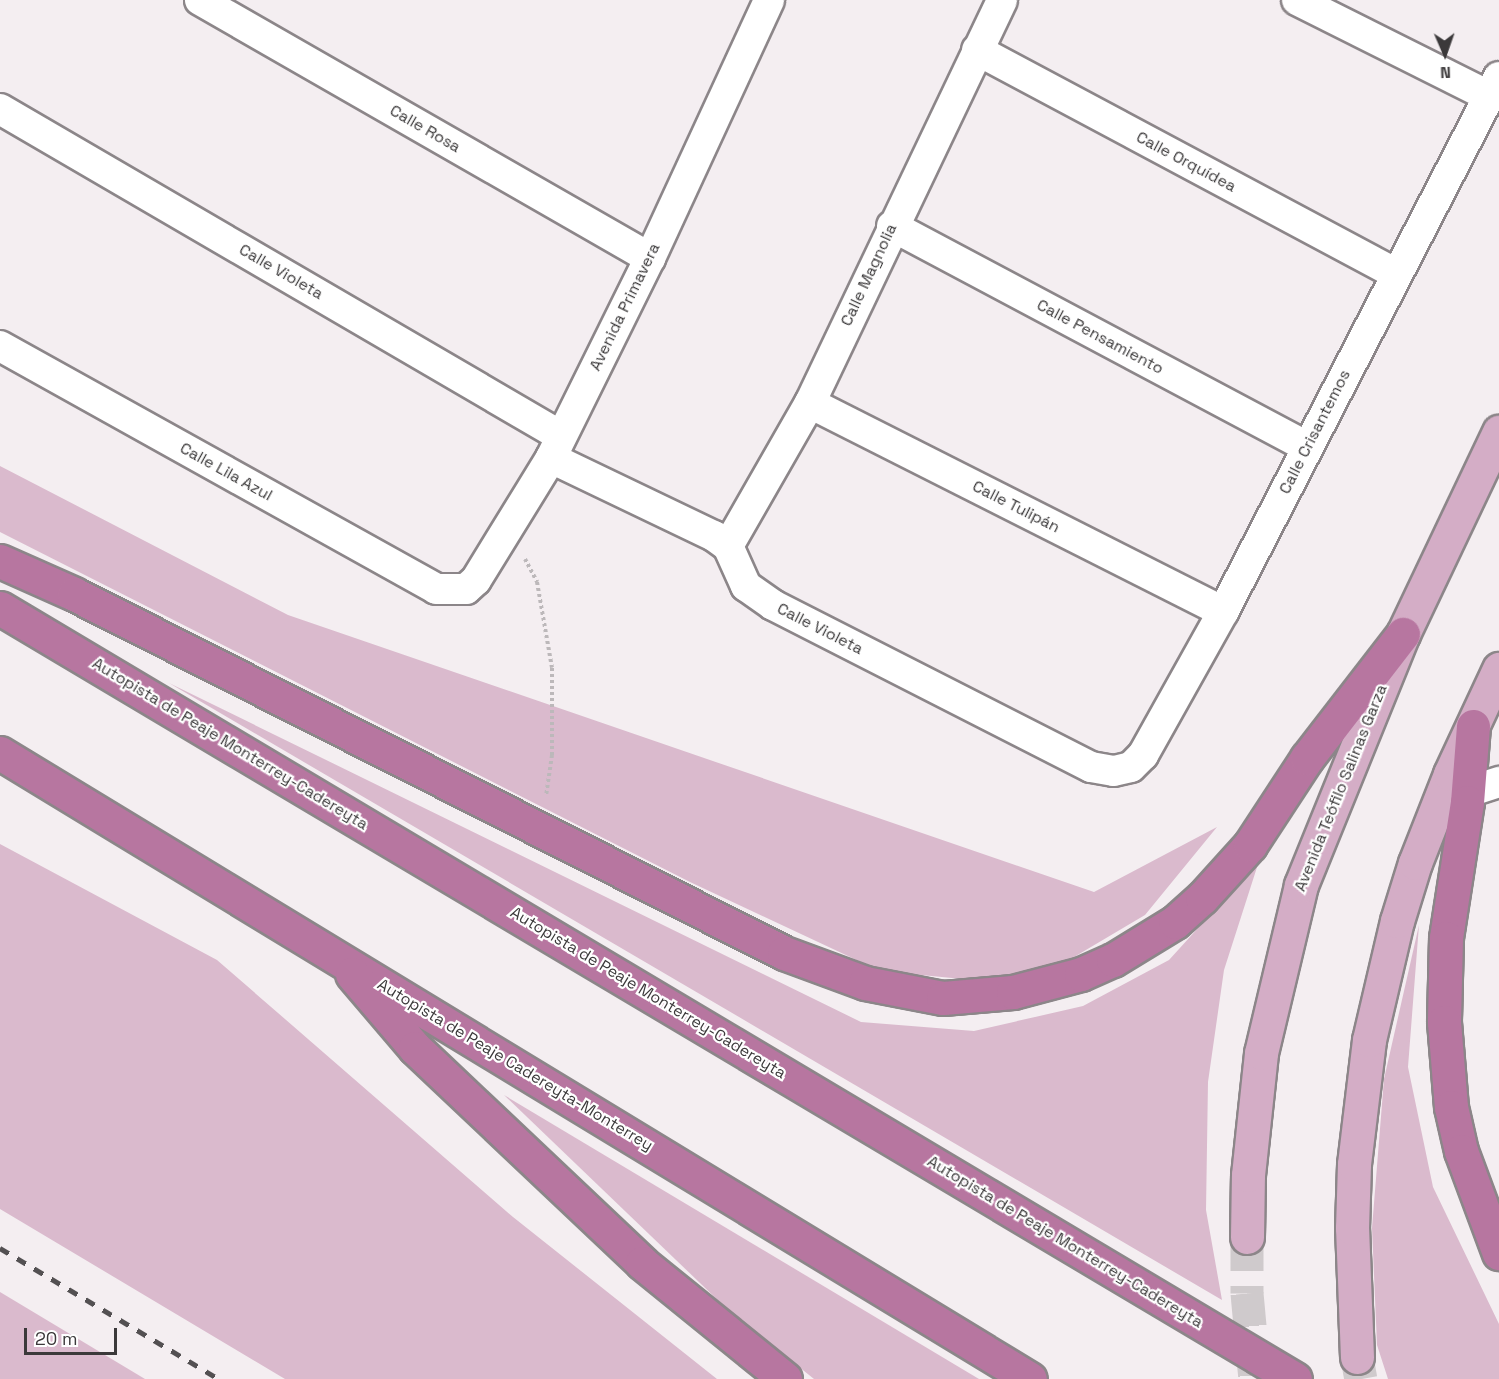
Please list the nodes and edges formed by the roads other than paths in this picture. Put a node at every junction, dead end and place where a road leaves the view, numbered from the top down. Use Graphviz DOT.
graph roads {
  1 [pos="200,0"];
  2 [pos="769,0"];
  3 [pos="1002,0"];
  4 [pos="1297,0"];
  5 [pos="977,50"];
  6 [pos="1494,86"];
  7 [pos="0,109"];
  8 [pos="892,226"];
  9 [pos="650,258"];
  10 [pos="1396,274"];
  11 [pos="0,346"];
  12 [pos="810,403"];
  13 [pos="1499,432"];
  14 [pos="556,447"];
  15 [pos="1307,447"];
  16 [pos="728,546"];
  17 [pos="0,561"];
  18 [pos="453,592"];
  19 [pos="0,608"];
  20 [pos="1222,612"];
  21 [pos="1403,634"];
  22 [pos="1499,669"];
  23 [pos="1473,726"];
  24 [pos="5,757"];
  25 [pos="1114,771"];
  26 [pos="1499,782"];
  27 [pos="1468,792"];
  28 [pos="342,961"];
  29 [pos="1247,1237"];
  30 [pos="1499,1252"];
  31 [pos="1357,1357"];
  32 [pos="785,1379"];
  33 [pos="1030,1379"];
  34 [pos="1294,1379"];
  1 -- 9 [label="street, Calle Rosa"];
  2 -- 9 [label="street, Avenida Primavera"];
  3 -- 5 [label="street, Calle Magnolia"];
  4 -- 6 [label="street"];
  5 -- 8 [label="street, Calle Magnolia"];
  5 -- 10 [label="street, Calle Orquídea"];
  6 -- 10 [label="street, Calle Crisantemos"];
  7 -- 14 [label="street, Calle Violeta"];
  8 -- 12 [label="street, Calle Magnolia"];
  8 -- 15 [label="street, Calle Pensamiento"];
  9 -- 14 [label="street, Avenida Primavera"];
  10 -- 15 [label="street, Calle Crisantemos"];
  11 -- 18 [label="street, Calle Lila Azul"];
  12 -- 16 [label="street, Calle Magnolia"];
  12 -- 20 [label="street, Calle Tulipán"];
  13 -- 21 [label="main road, Avenida Teófilo Salinas Garza"];
  14 -- 16 [label="street, Calle Violeta"];
  14 -- 18 [label="street, Avenida Primavera"];
  15 -- 20 [label="street, Calle Crisantemos"];
  16 -- 25 [label="street, Calle Violeta"];
  17 -- 21 [label="highway"];
  19 -- 34 [label="highway, Autopista de Peaje Monterrey-Cadereyta"];
  20 -- 25 [label="street, Calle Crisantemos"];
  21 -- 29 [label="main road, Avenida Teófilo Salinas Garza"];
  22 -- 23 [label="main road"];
  23 -- 27 [label="highway"];
  23 -- 31 [label="main road"];
  24 -- 28 [label="highway, Autopista de Peaje Cadereyta-Monterrey"];
  26 -- 27 [label="street"];
  27 -- 30 [label="highway"];
  28 -- 32 [label="highway"];
  28 -- 33 [label="highway, Autopista de Peaje Cadereyta-Monterrey"];
}
